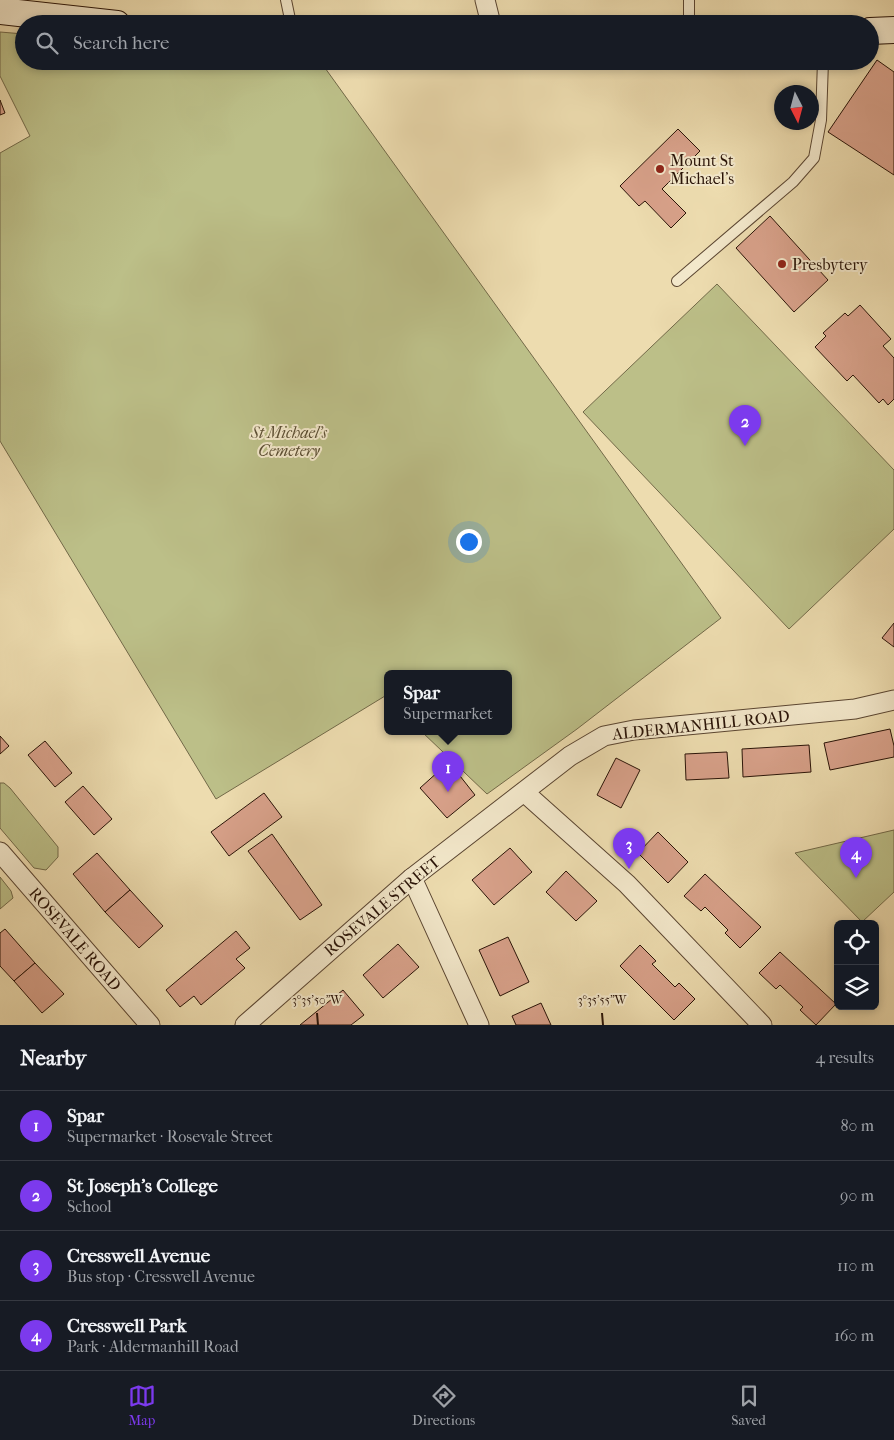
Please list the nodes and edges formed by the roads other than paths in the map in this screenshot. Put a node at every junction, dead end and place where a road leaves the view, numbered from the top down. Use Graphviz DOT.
graph roads {
  1 [pos="286,0"];
  2 [pos="485,0"];
  3 [pos="689,0"];
  4 [pos="1,8"];
  5 [pos="51,15"];
  6 [pos="289,15"];
  7 [pos="489,15"];
  8 [pos="689,15"];
  9 [pos="894,30"];
  10 [pos="879,31"];
  11 [pos="822,70"];
  12 [pos="677,281"];
  13 [pos="894,700"];
  14 [pos="524,792"];
  15 [pos="0,852"];
  16 [pos="412,878"];
  17 [pos="150,1025"];
  18 [pos="245,1025"];
  19 [pos="479,1025"];
  20 [pos="762,1025"];
  1 -- 6 [label="lane"];
  2 -- 7 [label="street"];
  3 -- 8 [label="lane"];
  4 -- 5 [label="street"];
  9 -- 10 [label="street"];
  11 -- 12 [label="lane"];
  13 -- 14 [label="street, ALDERMANHILL ROAD"];
  14 -- 16 [label="street, ROSEVALE STREET"];
  14 -- 20 [label="street"];
  15 -- 17 [label="street, ROSEVALE ROAD"];
  16 -- 18 [label="street, ROSEVALE STREET"];
  16 -- 19 [label="street"];
}
